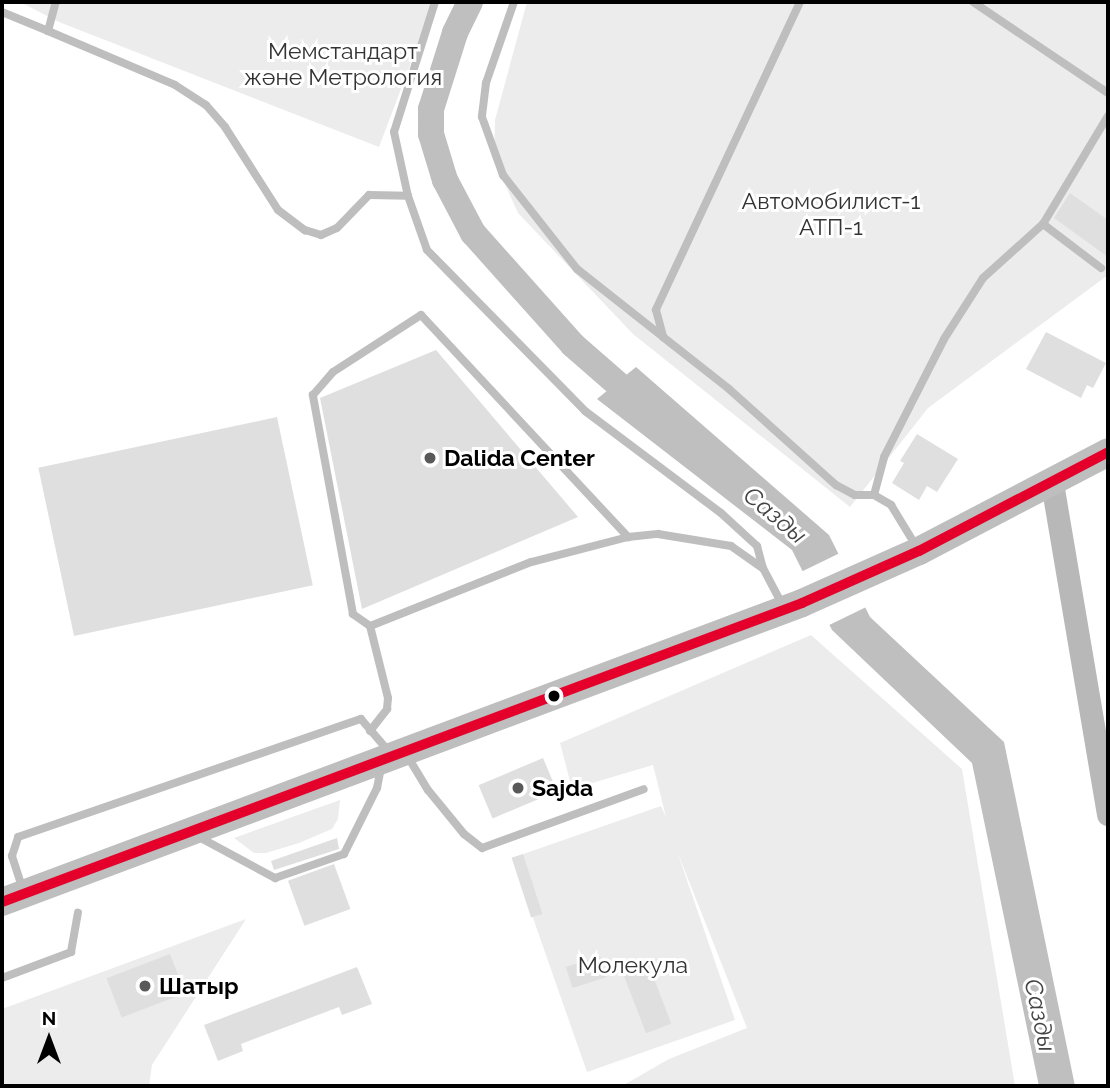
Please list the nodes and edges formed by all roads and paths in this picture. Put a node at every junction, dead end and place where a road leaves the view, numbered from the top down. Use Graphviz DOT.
graph roads {
  1 [pos="57,2"];
  2 [pos="435,2"];
  3 [pos="514,2"];
  4 [pos="800,2"];
  5 [pos="973,2"];
  6 [pos="2,12"];
  7 [pos="48,31"];
  8 [pos="1108,93"];
  9 [pos="1108,116"];
  10 [pos="408,196"];
  11 [pos="1043,224"];
  12 [pos="1101,268"];
  13 [pos="663,337"];
  14 [pos="1108,452"];
  15 [pos="1052,483"];
  16 [pos="874,495"];
  17 [pos="628,537"];
  18 [pos="919,551"];
  19 [pos="763,568"];
  20 [pos="793,606"];
  21 [pos="370,626"];
  22 [pos="370,731"];
  23 [pos="394,757"];
  24 [pos="644,789"];
  25 [pos="1108,814"];
  26 [pos="188,835"];
  27 [pos="13,898"];
  28 [pos="78,913"];
  29 [pos="2,978"];
  1 -- 7 [label="lane"];
  2 -- 10 [label="lane"];
  3 -- 13 [label="lane"];
  4 -- 13 [label="lane"];
  5 -- 8 [label="lane"];
  6 -- 7 [label="lane"];
  7 -- 10 [label="lane"];
  9 -- 11 [label="lane"];
  10 -- 19 [label="lane"];
  11 -- 12 [label="lane"];
  11 -- 16 [label="lane"];
  13 -- 16 [label="lane"];
  14 -- 15 [label="highway"];
  15 -- 18 [label="highway"];
  15 -- 25 [label="main road"];
  16 -- 18 [label="lane"];
  17 -- 19 [label="lane"];
  17 -- 21 [label="lane"];
  17 -- 21 [label="lane"];
  18 -- 20 [label="highway"];
  19 -- 20 [label="lane"];
  20 -- 23 [label="highway"];
  21 -- 22 [label="lane"];
  22 -- 23 [label="lane"];
  22 -- 27 [label="lane"];
  23 -- 24 [label="lane"];
  23 -- 26 [label="highway"];
  23 -- 26 [label="lane"];
  26 -- 27 [label="highway"];
  28 -- 29 [label="lane"];
}
